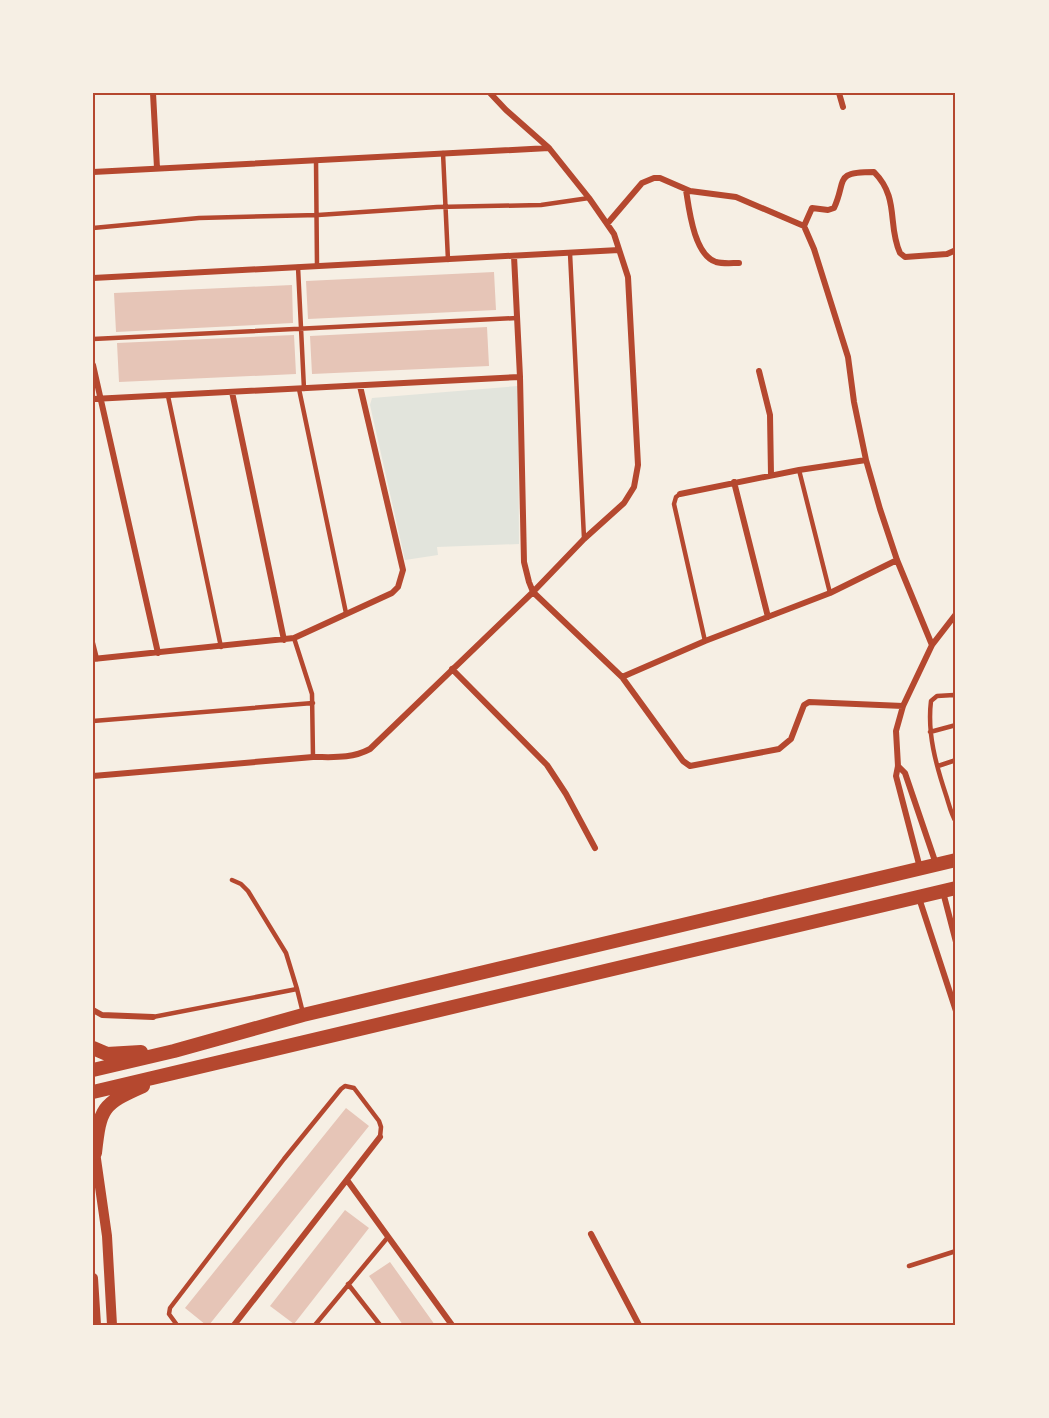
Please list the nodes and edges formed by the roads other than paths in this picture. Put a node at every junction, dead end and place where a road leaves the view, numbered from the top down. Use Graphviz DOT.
graph roads {
  1 [pos="153,93"];
  2 [pos="490,93"];
  3 [pos="839,93"];
  4 [pos="843,107"];
  5 [pos="549,148"];
  6 [pos="443,153"];
  7 [pos="316,160"];
  8 [pos="157,168"];
  9 [pos="93,172"];
  10 [pos="686,190"];
  11 [pos="589,198"];
  12 [pos="445,207"];
  13 [pos="318,215"];
  14 [pos="607,224"];
  15 [pos="804,226"];
  16 [pos="93,228"];
  17 [pos="619,250"];
  18 [pos="956,250"];
  19 [pos="570,253"];
  20 [pos="514,256"];
  21 [pos="448,260"];
  22 [pos="739,263"];
  23 [pos="317,266"];
  24 [pos="298,267"];
  25 [pos="93,278"];
  26 [pos="517,318"];
  27 [pos="301,329"];
  28 [pos="93,339"];
  29 [pos="93,365"];
  30 [pos="759,371"];
  31 [pos="520,377"];
  32 [pos="360,386"];
  33 [pos="301,389"];
  34 [pos="232,392"];
  35 [pos="168,396"];
  36 [pos="97,399"];
  37 [pos="866,460"];
  38 [pos="799,470"];
  39 [pos="771,475"];
  40 [pos="734,482"];
  41 [pos="680,494"];
  42 [pos="584,540"];
  43 [pos="897,560"];
  44 [pos="533,592"];
  45 [pos="830,593"];
  46 [pos="346,613"];
  47 [pos="956,614"];
  48 [pos="768,617"];
  49 [pos="294,638"];
  50 [pos="284,640"];
  51 [pos="705,641"];
  52 [pos="93,643"];
  53 [pos="932,645"];
  54 [pos="221,647"];
  55 [pos="158,653"];
  56 [pos="95,659"];
  57 [pos="452,669"];
  58 [pos="622,677"];
  59 [pos="956,698"];
  60 [pos="314,703"];
  61 [pos="903,706"];
  62 [pos="93,721"];
  63 [pos="956,725"];
  64 [pos="930,732"];
  65 [pos="313,757"];
  66 [pos="956,760"];
  67 [pos="898,766"];
  68 [pos="938,766"];
  69 [pos="93,776"];
  70 [pos="956,822"];
  71 [pos="595,848"];
  72 [pos="956,860"];
  73 [pos="936,864"];
  74 [pos="921,868"];
  75 [pos="232,880"];
  76 [pos="950,890"];
  77 [pos="919,897"];
  78 [pos="956,942"];
  79 [pos="297,989"];
  80 [pos="93,1010"];
  81 [pos="956,1011"];
  82 [pos="303,1016"];
  83 [pos="153,1017"];
  84 [pos="93,1048"];
  85 [pos="174,1051"];
  86 [pos="93,1070"];
  87 [pos="178,1071"];
  88 [pos="93,1092"];
  89 [pos="380,1137"];
  90 [pos="94,1148"];
  91 [pos="347,1180"];
  92 [pos="591,1234"];
  93 [pos="388,1237"];
  94 [pos="956,1251"];
  95 [pos="909,1266"];
  96 [pos="93,1278"];
  97 [pos="348,1284"];
  98 [pos="96,1325"];
  99 [pos="112,1325"];
  100 [pos="177,1325"];
  101 [pos="234,1325"];
  102 [pos="315,1325"];
  103 [pos="380,1325"];
  104 [pos="452,1325"];
  105 [pos="639,1325"];
  1 -- 8 [label="street"];
  2 -- 5 [label="street"];
  3 -- 4 [label="street"];
  5 -- 6 [label="street"];
  5 -- 11 [label="street"];
  6 -- 7 [label="street"];
  6 -- 12 [label="lane"];
  7 -- 8 [label="street"];
  7 -- 13 [label="lane"];
  8 -- 9 [label="street"];
  10 -- 14 [label="street"];
  10 -- 15 [label="street"];
  10 -- 22 [label="street"];
  11 -- 12 [label="lane"];
  11 -- 14 [label="street"];
  12 -- 13 [label="lane"];
  12 -- 21 [label="lane"];
  13 -- 16 [label="lane"];
  13 -- 23 [label="lane"];
  14 -- 17 [label="street"];
  15 -- 18 [label="street"];
  15 -- 37 [label="street"];
  17 -- 19 [label="street"];
  17 -- 42 [label="street"];
  19 -- 20 [label="street"];
  19 -- 42 [label="lane"];
  20 -- 21 [label="street"];
  20 -- 26 [label="street"];
  21 -- 23 [label="street"];
  23 -- 24 [label="street"];
  24 -- 25 [label="street"];
  24 -- 27 [label="lane"];
  26 -- 27 [label="lane"];
  26 -- 31 [label="street"];
  27 -- 28 [label="lane"];
  27 -- 33 [label="lane"];
  29 -- 36 [label="street"];
  30 -- 39 [label="street"];
  31 -- 32 [label="street"];
  31 -- 44 [label="street"];
  32 -- 33 [label="street"];
  32 -- 46 [label="street"];
  33 -- 34 [label="street"];
  33 -- 46 [label="lane"];
  34 -- 35 [label="street"];
  34 -- 50 [label="street"];
  35 -- 36 [label="street"];
  35 -- 54 [label="lane"];
  36 -- 55 [label="street"];
  37 -- 38 [label="street"];
  37 -- 43 [label="street"];
  38 -- 39 [label="street"];
  38 -- 45 [label="lane"];
  39 -- 40 [label="street"];
  40 -- 41 [label="street"];
  40 -- 48 [label="street"];
  41 -- 51 [label="lane"];
  42 -- 44 [label="street"];
  43 -- 45 [label="street"];
  43 -- 53 [label="street"];
  44 -- 57 [label="street"];
  44 -- 58 [label="street"];
  45 -- 48 [label="street"];
  46 -- 49 [label="street"];
  47 -- 53 [label="street"];
  48 -- 51 [label="street"];
  49 -- 50 [label="street"];
  49 -- 60 [label="lane"];
  50 -- 54 [label="street"];
  51 -- 58 [label="street"];
  52 -- 56 [label="lane"];
  53 -- 61 [label="street"];
  54 -- 55 [label="street"];
  55 -- 56 [label="street"];
  57 -- 65 [label="street"];
  57 -- 71 [label="street"];
  58 -- 61 [label="street"];
  59 -- 64 [label="lane"];
  60 -- 62 [label="lane"];
  60 -- 65 [label="lane"];
  61 -- 67 [label="street"];
  63 -- 64 [label="lane"];
  64 -- 68 [label="lane"];
  65 -- 69 [label="street"];
  66 -- 68 [label="lane"];
  67 -- 73 [label="street"];
  67 -- 74 [label="street"];
  68 -- 70 [label="lane"];
  72 -- 73 [label="highway"];
  73 -- 74 [label="highway"];
  74 -- 82 [label="highway"];
  75 -- 79 [label="lane"];
  76 -- 77 [label="highway"];
  76 -- 78 [label="street"];
  77 -- 81 [label="street"];
  77 -- 87 [label="highway"];
  79 -- 82 [label="lane"];
  79 -- 83 [label="lane"];
  80 -- 83 [label="street"];
  82 -- 85 [label="highway"];
  84 -- 85 [label="highway"];
  85 -- 86 [label="highway"];
  87 -- 88 [label="highway"];
  87 -- 90 [label="highway"];
  89 -- 91 [label="street"];
  89 -- 100 [label="lane"];
  90 -- 99 [label="street"];
  91 -- 93 [label="street"];
  91 -- 101 [label="street"];
  92 -- 105 [label="street"];
  93 -- 97 [label="lane"];
  93 -- 104 [label="street"];
  94 -- 95 [label="lane"];
  96 -- 98 [label="street"];
  97 -- 102 [label="lane"];
  97 -- 103 [label="lane"];
}
